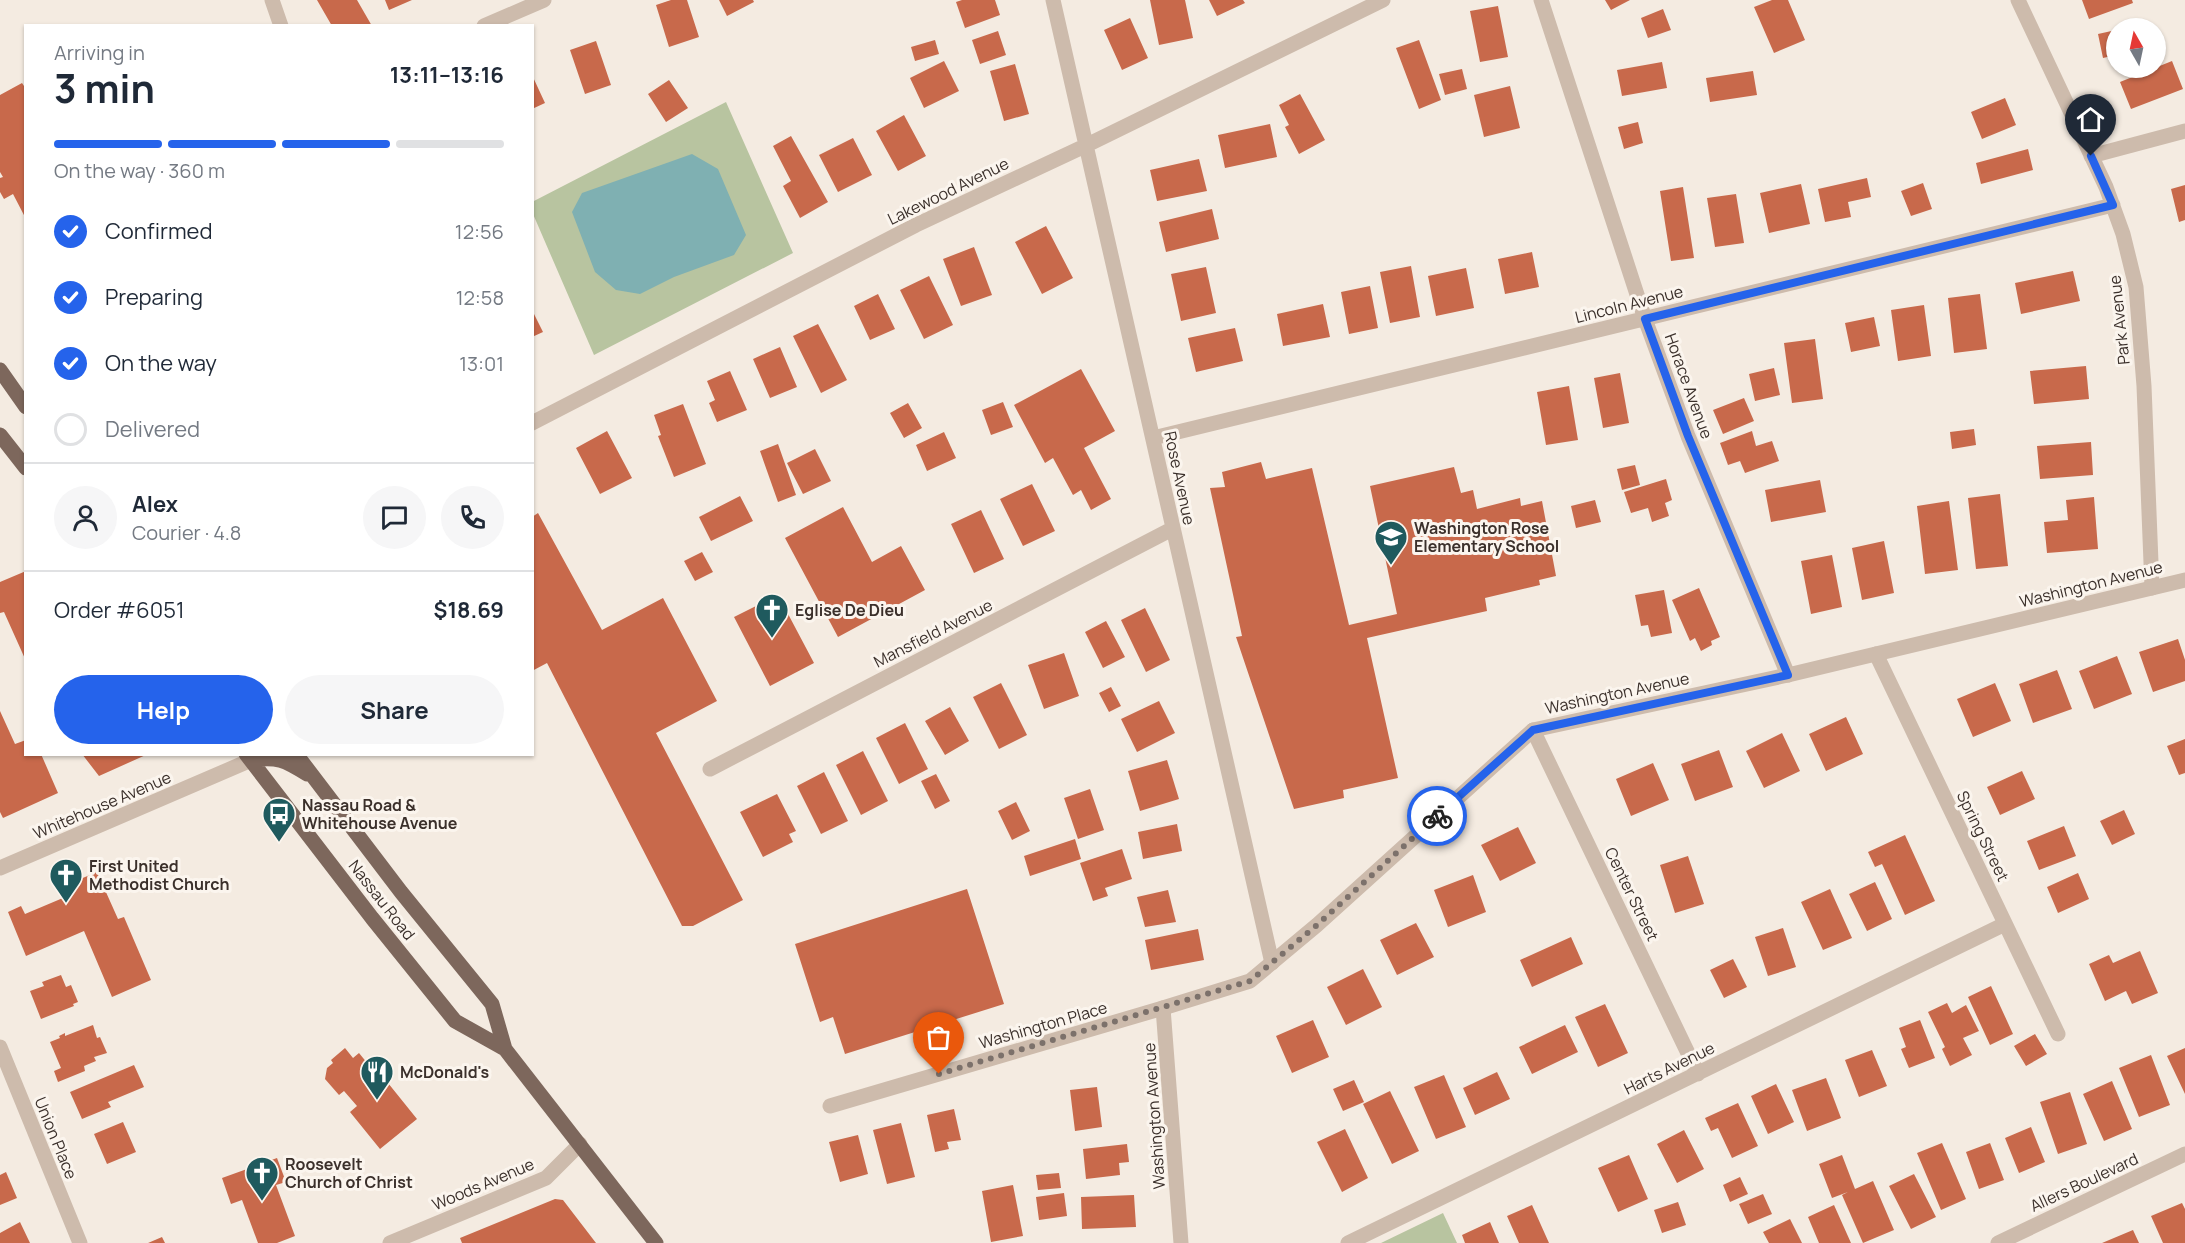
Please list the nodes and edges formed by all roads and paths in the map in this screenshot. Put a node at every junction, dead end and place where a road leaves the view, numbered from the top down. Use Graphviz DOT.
graph roads {
  1 [pos="272,0"];
  2 [pos="544,0"];
  3 [pos="1053,0"];
  4 [pos="1383,0"];
  5 [pos="1541,0"];
  6 [pos="2018,0"];
  7 [pos="281,24"];
  8 [pos="489,24"];
  9 [pos="2185,131"];
  10 [pos="1087,145"];
  11 [pos="2091,156"];
  12 [pos="2113,205"];
  13 [pos="1645,319"];
  14 [pos="0,370"];
  15 [pos="24,404"];
  16 [pos="534,422"];
  17 [pos="0,435"];
  18 [pos="1153,438"];
  19 [pos="24,465"];
  20 [pos="1172,529"];
  21 [pos="2185,580"];
  22 [pos="2152,588"];
  23 [pos="1876,654"];
  24 [pos="1788,675"];
  25 [pos="1533,730"];
  26 [pos="298,756"];
  27 [pos="248,757"];
  28 [pos="710,769"];
  29 [pos="315,779"];
  30 [pos="0,868"];
  31 [pos="2006,924"];
  32 [pos="1272,963"];
  33 [pos="1163,1008"];
  34 [pos="2058,1035"];
  35 [pos="0,1047"];
  36 [pos="506,1048"];
  37 [pos="1698,1074"];
  38 [pos="830,1106"];
  39 [pos="580,1144"];
  40 [pos="2185,1154"];
  41 [pos="80,1243"];
  42 [pos="390,1243"];
  43 [pos="656,1243"];
  44 [pos="1181,1243"];
  45 [pos="1348,1243"];
  46 [pos="1998,1243"];
  1 -- 7 [label="street"];
  2 -- 8 [label="street"];
  3 -- 10 [label="street, Rose Avenue"];
  4 -- 10 [label="street, Lakewood Avenue"];
  5 -- 13 [label="street, Horace Avenue"];
  6 -- 11 [label="street, Park Avenue"];
  9 -- 11 [label="street"];
  10 -- 16 [label="street, Lakewood Avenue"];
  10 -- 18 [label="street, Rose Avenue"];
  11 -- 12 [label="street, Park Avenue"];
  12 -- 13 [label="street, Lincoln Avenue"];
  12 -- 22 [label="street, Park Avenue"];
  13 -- 18 [label="street, Lincoln Avenue"];
  13 -- 24 [label="street, Horace Avenue"];
  14 -- 15 [label="main road"];
  17 -- 19 [label="main road"];
  18 -- 20 [label="street, Rose Avenue"];
  20 -- 28 [label="street, Mansfield Avenue"];
  20 -- 32 [label="street, Rose Avenue"];
  21 -- 22 [label="street, Washington Avenue"];
  22 -- 23 [label="street, Washington Avenue"];
  23 -- 24 [label="street, Washington Avenue"];
  23 -- 31 [label="street, Spring Street"];
  24 -- 25 [label="street, Washington Avenue"];
  25 -- 32 [label="street, Washington Avenue"];
  25 -- 37 [label="street, Center Street"];
  26 -- 29 [label="main road, Nassau Road"];
  27 -- 29 [label="main road"];
  27 -- 30 [label="street, Whitehouse Avenue"];
  27 -- 36 [label="main road, Nassau Road"];
  29 -- 36 [label="main road, Nassau Road"];
  31 -- 34 [label="street, Spring Street"];
  31 -- 37 [label="street, Harts Avenue"];
  32 -- 33 [label="street, Washington Avenue"];
  33 -- 38 [label="street, Washington Place"];
  33 -- 44 [label="street, Washington Avenue"];
  35 -- 41 [label="street, Union Place"];
  36 -- 39 [label="main road, Nassau Road"];
  37 -- 45 [label="street, Harts Avenue"];
  39 -- 42 [label="street, Woods Avenue"];
  39 -- 43 [label="main road, Nassau Road"];
  40 -- 46 [label="street, Allers Boulevard"];
}
